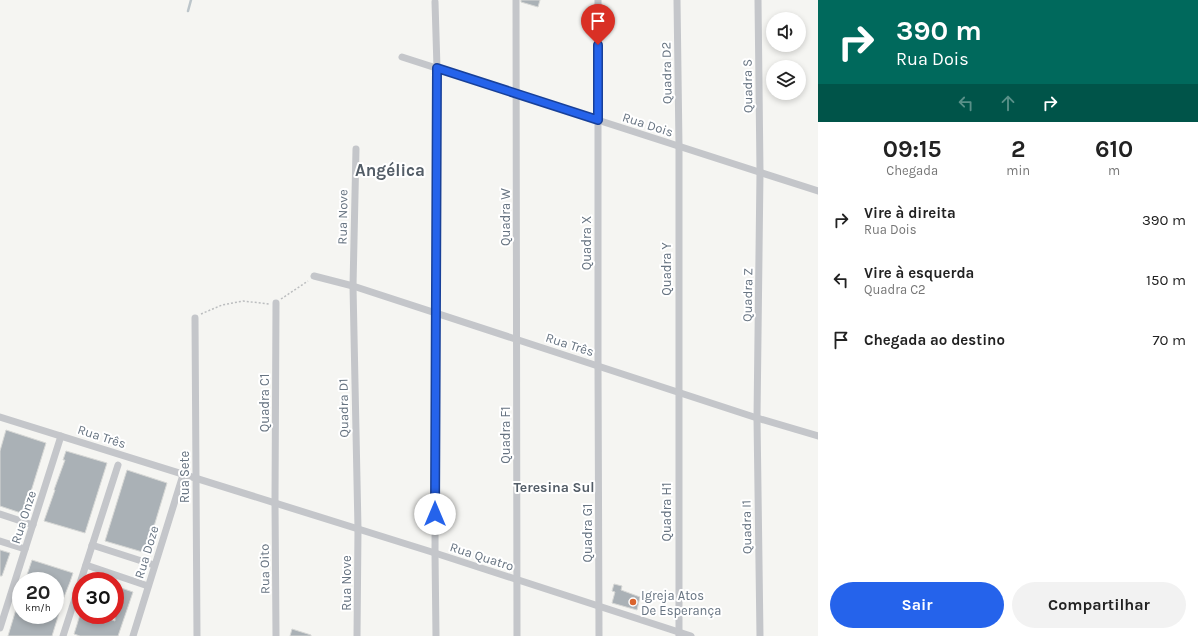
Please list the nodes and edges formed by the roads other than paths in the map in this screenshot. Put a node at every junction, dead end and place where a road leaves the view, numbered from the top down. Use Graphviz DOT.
graph roads {
  1 [pos="516,0"];
  2 [pos="598,0"];
  3 [pos="678,0"];
  4 [pos="758,0"];
  5 [pos="435,2"];
  6 [pos="402,57"];
  7 [pos="437,68"];
  8 [pos="517,94"];
  9 [pos="598,120"];
  10 [pos="679,146"];
  11 [pos="356,149"];
  12 [pos="760,172"];
  13 [pos="818,191"];
  14 [pos="314,276"];
  15 [pos="352,286"];
  16 [pos="276,303"];
  17 [pos="436,313"];
  18 [pos="195,318"];
  19 [pos="517,340"];
  20 [pos="598,365"];
  21 [pos="678,391"];
  22 [pos="0,417"];
  23 [pos="757,418"];
  24 [pos="61,436"];
  25 [pos="818,436"];
  26 [pos="118,465"];
  27 [pos="184,475"];
  28 [pos="196,479"];
  29 [pos="275,502"];
  30 [pos="0,514"];
  31 [pos="33,525"];
  32 [pos="358,529"];
  33 [pos="0,541"];
  34 [pos="92,545"];
  35 [pos="25,549"];
  36 [pos="435,553"];
  37 [pos="86,565"];
  38 [pos="154,565"];
  39 [pos="517,579"];
  40 [pos="148,586"];
  41 [pos="600,606"];
  42 [pos="0,628"];
  43 [pos="679,634"];
  44 [pos="63,636"];
  45 [pos="133,636"];
  46 [pos="197,636"];
  47 [pos="276,636"];
  48 [pos="358,636"];
  49 [pos="436,636"];
  50 [pos="517,636"];
  51 [pos="599,636"];
  52 [pos="692,636"];
  53 [pos="760,636"];
  1 -- 8 [label="street, Quadra W"];
  2 -- 9 [label="street, Quadra X"];
  3 -- 10 [label="street, Quadra D2"];
  4 -- 12 [label="street, Quadra S"];
  5 -- 7 [label="street"];
  6 -- 7 [label="street, Rua Dois"];
  7 -- 8 [label="street, Rua Dois"];
  7 -- 17 [label="street"];
  8 -- 9 [label="street, Rua Dois"];
  8 -- 19 [label="street, Quadra W"];
  9 -- 10 [label="street, Rua Dois"];
  9 -- 20 [label="street, Quadra X"];
  10 -- 12 [label="street, Rua Dois"];
  10 -- 21 [label="street, Quadra Y"];
  11 -- 15 [label="street, Rua Nove"];
  12 -- 13 [label="street, Rua Dois"];
  12 -- 23 [label="street, Quadra Z"];
  14 -- 15 [label="street, Rua Três"];
  15 -- 17 [label="street, Rua Três"];
  15 -- 32 [label="street, Quadra D1"];
  16 -- 29 [label="street, Quadra C1"];
  17 -- 19 [label="street, Rua Três"];
  17 -- 36 [label="street"];
  18 -- 28 [label="street, Rua Sete"];
  19 -- 20 [label="street, Rua Três"];
  19 -- 39 [label="street, Quadra F1"];
  20 -- 21 [label="street, Rua Três"];
  20 -- 41 [label="street, Quadra G1"];
  21 -- 23 [label="street, Rua Três"];
  21 -- 43 [label="street, Quadra H1"];
  22 -- 24 [label="street, Rua Três"];
  23 -- 25 [label="street, Rua Três"];
  23 -- 53 [label="street, Quadra I1"];
  24 -- 27 [label="street, Rua Três"];
  24 -- 31 [label="street, Rua Onze"];
  26 -- 34 [label="street"];
  27 -- 28 [label="street, Rua Três"];
  27 -- 38 [label="street, Rua Doze"];
  28 -- 29 [label="street, Rua Quatro"];
  28 -- 46 [label="street, Rua Sete"];
  29 -- 32 [label="street, Rua Quatro"];
  29 -- 47 [label="street, Rua Oito"];
  30 -- 31 [label="street"];
  31 -- 35 [label="street, Rua Onze"];
  32 -- 36 [label="street, Rua Quatro"];
  32 -- 48 [label="street, Rua Nove"];
  33 -- 35 [label="street"];
  34 -- 37 [label="street"];
  34 -- 38 [label="street"];
  35 -- 42 [label="street, Rua Onze"];
  36 -- 39 [label="street, Rua Quatro"];
  36 -- 49 [label="street"];
  37 -- 40 [label="street"];
  37 -- 44 [label="street"];
  38 -- 40 [label="street, Rua Doze"];
  39 -- 41 [label="street, Rua Quatro"];
  39 -- 50 [label="street"];
  40 -- 45 [label="street, Rua Doze"];
  41 -- 43 [label="street, Rua Quatro"];
  41 -- 51 [label="street"];
  43 -- 52 [label="street, Rua Quatro"];
}
